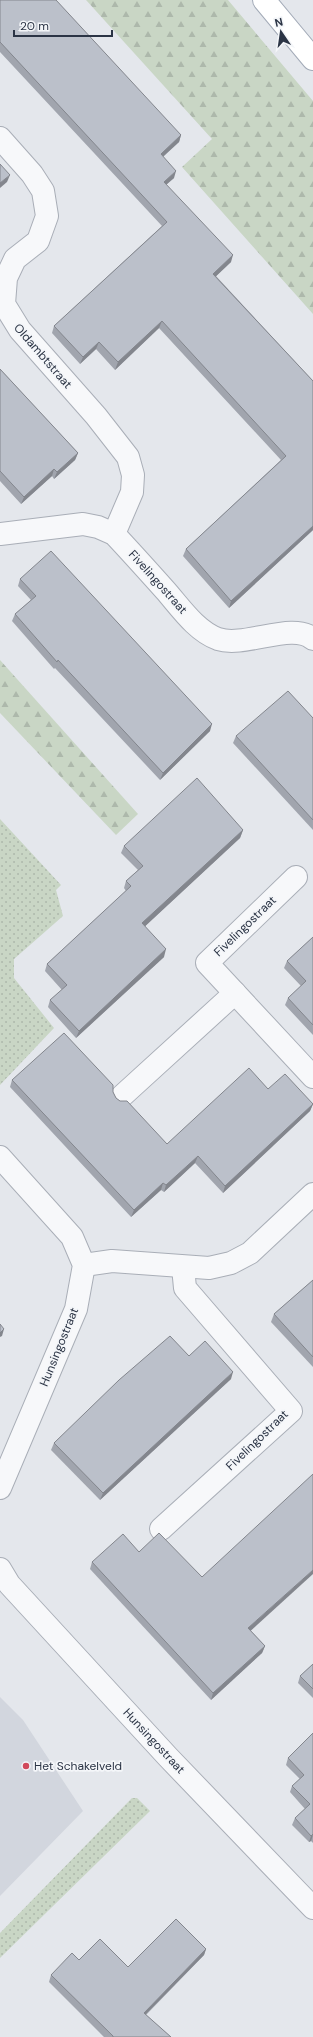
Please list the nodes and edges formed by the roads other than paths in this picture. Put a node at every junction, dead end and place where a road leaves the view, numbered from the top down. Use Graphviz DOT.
graph roads {
  1 [pos="264,0"];
  2 [pos="313,59"];
  3 [pos="0,138"];
  4 [pos="0,534"];
  5 [pos="114,534"];
  6 [pos="313,639"];
  7 [pos="296,877"];
  8 [pos="235,993"];
  9 [pos="313,1077"];
  10 [pos="122,1096"];
  11 [pos="0,1157"];
  12 [pos="313,1194"];
  13 [pos="84,1265"];
  14 [pos="183,1267"];
  15 [pos="0,1488"];
  16 [pos="161,1529"];
  17 [pos="0,1569"];
  18 [pos="313,1908"];
  1 -- 2 [label="main road"];
  3 -- 5 [label="street, Oldambtstraat"];
  4 -- 5 [label="street, Fivelingostraat"];
  5 -- 6 [label="street, Fivelingostraat"];
  7 -- 8 [label="street, Fivelingostraat"];
  8 -- 9 [label="street, Fivelingostraat"];
  8 -- 10 [label="street"];
  11 -- 13 [label="street"];
  12 -- 14 [label="street"];
  13 -- 14 [label="street"];
  13 -- 15 [label="street, Hunsingostraat"];
  14 -- 16 [label="street, Fivelingostraat"];
  17 -- 18 [label="street, Hunsingostraat"];
}
